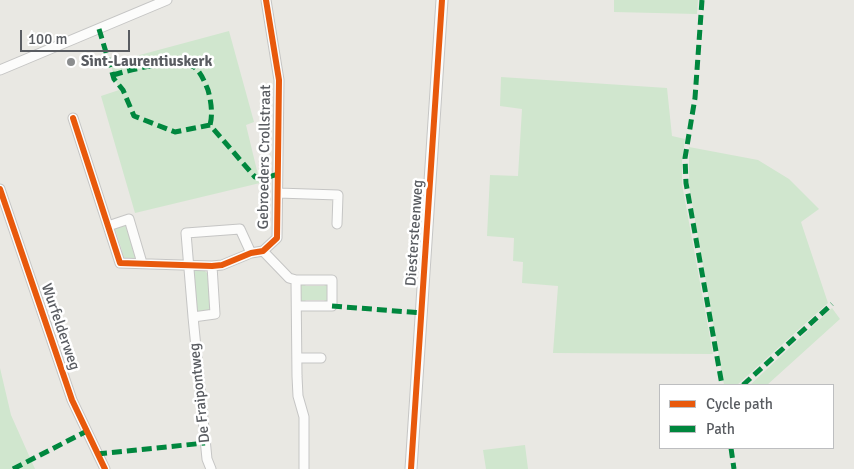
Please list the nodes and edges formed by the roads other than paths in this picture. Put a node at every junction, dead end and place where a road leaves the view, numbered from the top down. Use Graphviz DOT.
graph roads {
  1 [pos="167,0"];
  2 [pos="266,0"];
  3 [pos="442,0"];
  4 [pos="0,70"];
  5 [pos="73,118"];
  6 [pos="0,189"];
  7 [pos="278,193"];
  8 [pos="337,224"];
  9 [pos="108,226"];
  10 [pos="263,251"];
  11 [pos="251,253"];
  12 [pos="142,263"];
  13 [pos="187,265"];
  14 [pos="212,266"];
  15 [pos="296,280"];
  16 [pos="297,306"];
  17 [pos="192,317"];
  18 [pos="297,358"];
  19 [pos="321,358"];
  20 [pos="105,469"];
  21 [pos="211,469"];
  22 [pos="304,469"];
  23 [pos="411,469"];
  1 -- 4 [label="street"];
  2 -- 7 [label="street, Gebroeders Crollstraat"];
  3 -- 23 [label="main road, Diestersteenweg"];
  5 -- 9 [label="street, Gebroeders Crollstraat"];
  6 -- 20 [label="street, Wurfelderweg"];
  7 -- 8 [label="street"];
  7 -- 10 [label="street, Gebroeders Crollstraat"];
  9 -- 12 [label="street, Gebroeders Crollstraat"];
  9 -- 12 [label="street"];
  10 -- 11 [label="street, Gebroeders Crollstraat"];
  10 -- 15 [label="street"];
  11 -- 13 [label="street, Gebroeders Crollstraat"];
  11 -- 14 [label="street, Gebroeders Crollstraat"];
  12 -- 13 [label="street, Gebroeders Crollstraat"];
  13 -- 14 [label="street, Gebroeders Crollstraat"];
  13 -- 17 [label="street, De Fraipontweg"];
  14 -- 17 [label="street"];
  15 -- 16 [label="street"];
  15 -- 16 [label="street"];
  16 -- 18 [label="street"];
  17 -- 21 [label="street, De Fraipontweg"];
  18 -- 19 [label="street"];
  18 -- 22 [label="street"];
}
